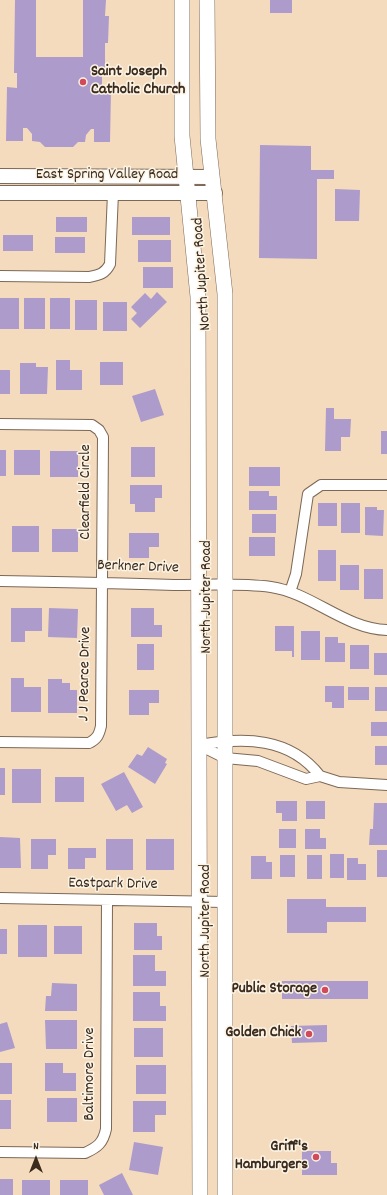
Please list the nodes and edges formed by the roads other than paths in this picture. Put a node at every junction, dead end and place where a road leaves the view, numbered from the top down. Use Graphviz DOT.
graph roads {
  1 [pos="182,0"];
  2 [pos="207,0"];
  3 [pos="182,27"];
  4 [pos="207,28"];
  5 [pos="0,176"];
  6 [pos="212,177"];
  7 [pos="186,178"];
  8 [pos="0,193"];
  9 [pos="113,193"];
  10 [pos="215,193"];
  11 [pos="188,194"];
  12 [pos="0,276"];
  13 [pos="0,424"];
  14 [pos="387,485"];
  15 [pos="0,581"];
  16 [pos="102,582"];
  17 [pos="226,584"];
  18 [pos="200,585"];
  19 [pos="290,592"];
  20 [pos="387,630"];
  21 [pos="226,740"];
  22 [pos="0,742"];
  23 [pos="199,745"];
  24 [pos="225,758"];
  25 [pos="320,776"];
  26 [pos="387,785"];
  27 [pos="0,898"];
  28 [pos="108,900"];
  29 [pos="200,902"];
  30 [pos="225,902"];
  31 [pos="225,1093"];
  32 [pos="200,1099"];
  33 [pos="225,1110"];
  34 [pos="0,1152"];
  35 [pos="200,1195"];
  36 [pos="225,1195"];
  1 -- 3 [label="main road, North Jupiter Road"];
  2 -- 4 [label="main road, North Jupiter Road"];
  3 -- 4 [label="main road"];
  3 -- 7 [label="main road, North Jupiter Road"];
  4 -- 6 [label="main road, North Jupiter Road"];
  5 -- 7 [label="street, East Spring Valley Road"];
  6 -- 7 [label="street, East Spring Valley Road"];
  6 -- 10 [label="main road, North Jupiter Road"];
  7 -- 11 [label="main road, North Jupiter Road"];
  8 -- 9 [label="street, East Spring Valley Road"];
  9 -- 11 [label="street, East Spring Valley Road"];
  9 -- 12 [label="street"];
  10 -- 11 [label="street, East Spring Valley Road"];
  10 -- 17 [label="main road, North Jupiter Road"];
  11 -- 18 [label="main road, North Jupiter Road"];
  13 -- 16 [label="street, Clearfield Circle"];
  14 -- 19 [label="street"];
  15 -- 16 [label="street, Berkner Drive"];
  16 -- 18 [label="street, Berkner Drive"];
  16 -- 22 [label="street, J J Pearce Drive"];
  17 -- 18 [label="street, Berkner Drive"];
  17 -- 19 [label="street, Berkner Drive"];
  17 -- 21 [label="main road, North Jupiter Road"];
  18 -- 23 [label="main road, North Jupiter Road"];
  19 -- 20 [label="street, Berkner Drive"];
  21 -- 23 [label="street"];
  21 -- 24 [label="main road, North Jupiter Road"];
  21 -- 25 [label="street"];
  23 -- 24 [label="street"];
  23 -- 29 [label="main road, North Jupiter Road"];
  24 -- 25 [label="street"];
  24 -- 30 [label="main road, North Jupiter Road"];
  25 -- 26 [label="street"];
  27 -- 28 [label="street, Eastpark Drive"];
  28 -- 29 [label="street, Eastpark Drive"];
  28 -- 34 [label="street, Baltimore Drive"];
  29 -- 30 [label="street, Eastpark Drive"];
  29 -- 32 [label="main road, North Jupiter Road"];
  30 -- 31 [label="main road, North Jupiter Road"];
  31 -- 32 [label="main road"];
  31 -- 33 [label="main road, North Jupiter Road"];
  32 -- 33 [label="main road"];
  32 -- 35 [label="main road, North Jupiter Road"];
  33 -- 36 [label="main road, North Jupiter Road"];
}
